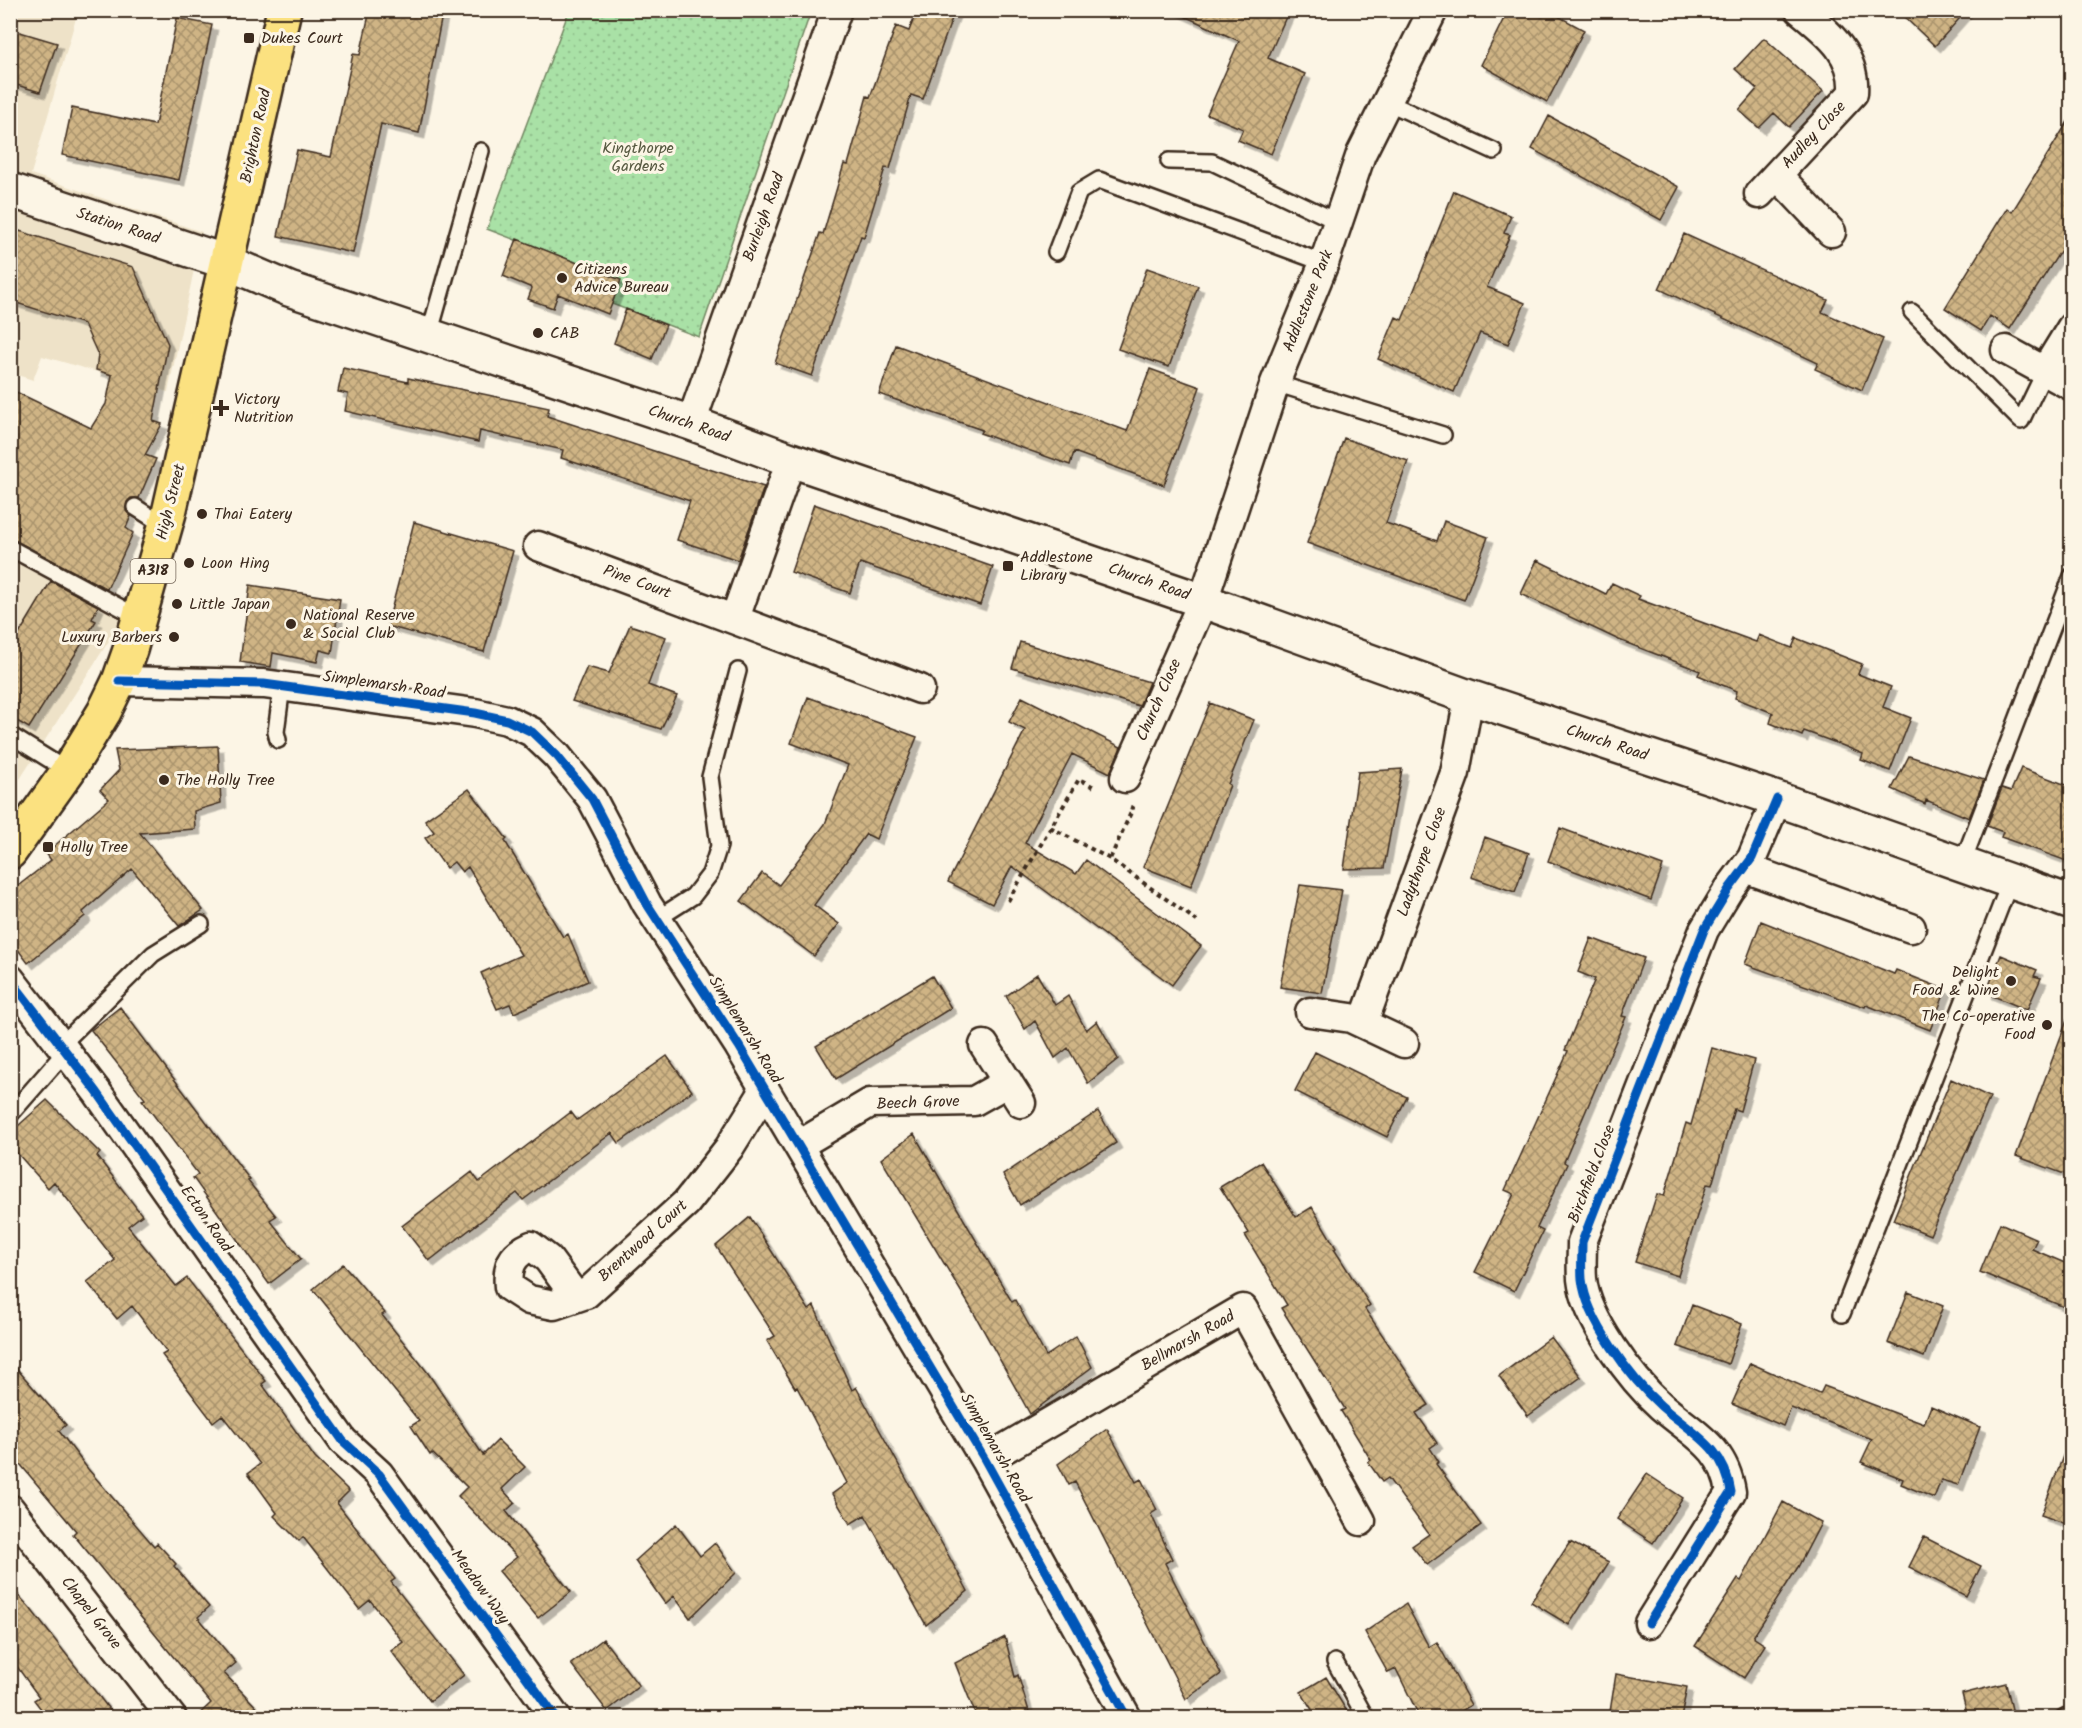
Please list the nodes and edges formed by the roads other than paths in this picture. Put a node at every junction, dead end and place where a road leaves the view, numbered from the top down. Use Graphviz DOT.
graph roads {
  1 [pos="284,10"];
  2 [pos="837,10"];
  3 [pos="1433,10"];
  4 [pos="1800,10"];
  5 [pos="1387,102"];
  6 [pos="481,151"];
  7 [pos="1494,151"];
  8 [pos="1169,161"];
  9 [pos="10,190"];
  10 [pos="1338,222"];
  11 [pos="1832,232"];
  12 [pos="1056,252"];
  13 [pos="226,262"];
  14 [pos="1324,262"];
  15 [pos="1912,312"];
  16 [pos="2072,327"];
  17 [pos="429,335"];
  18 [pos="2006,350"];
  19 [pos="2045,371"];
  20 [pos="1275,383"];
  21 [pos="2072,386"];
  22 [pos="691,423"];
  23 [pos="1443,435"];
  24 [pos="791,460"];
  25 [pos="135,507"];
  26 [pos="165,526"];
  27 [pos="538,546"];
  28 [pos="10,548"];
  29 [pos="2072,576"];
  30 [pos="1203,601"];
  31 [pos="140,618"];
  32 [pos="735,618"];
  33 [pos="738,671"];
  34 [pos="119,681"];
  35 [pos="282,686"];
  36 [pos="920,689"];
  37 [pos="1469,697"];
  38 [pos="10,735"];
  39 [pos="278,740"];
  40 [pos="68,771"];
  41 [pos="1120,789"];
  42 [pos="1777,799"];
  43 [pos="10,852"];
  44 [pos="1962,864"];
  45 [pos="1745,868"];
  46 [pos="2010,882"];
  47 [pos="2072,903"];
  48 [pos="657,919"];
  49 [pos="201,924"];
  50 [pos="1911,928"];
  51 [pos="10,979"];
  52 [pos="1310,1012"];
  53 [pos="1363,1023"];
  54 [pos="1404,1043"];
  55 [pos="984,1045"];
  56 [pos="64,1048"];
  57 [pos="765,1090"];
  58 [pos="10,1115"];
  59 [pos="798,1145"];
  60 [pos="576,1297"];
  61 [pos="1842,1314"];
  62 [pos="985,1460"];
  63 [pos="379,1474"];
  64 [pos="10,1509"];
  65 [pos="1361,1521"];
  66 [pos="1650,1624"];
  67 [pos="1335,1662"];
  68 [pos="2072,1713"];
  69 [pos="172,1718"];
  70 [pos="556,1718"];
  71 [pos="1127,1718"];
  72 [pos="1366,1718"];
  73 [pos="2063,1718"];
  1 -- 13 [label="main road, Brighton Road / A318"];
  2 -- 22 [label="street, Burleigh Road"];
  3 -- 5 [label="street, Addlestone Park"];
  4 -- 11 [label="street, Audley Close"];
  5 -- 7 [label="lane"];
  5 -- 10 [label="street, Addlestone Park"];
  6 -- 17 [label="lane"];
  8 -- 10 [label="lane"];
  9 -- 13 [label="main road, Station Road"];
  10 -- 14 [label="street, Addlestone Park"];
  12 -- 14 [label="lane"];
  13 -- 17 [label="main road, Church Road"];
  13 -- 26 [label="main road, High Street / A318"];
  14 -- 20 [label="street, Addlestone Park"];
  15 -- 19 [label="lane"];
  16 -- 19 [label="street"];
  17 -- 22 [label="main road, Church Road"];
  18 -- 19 [label="street"];
  19 -- 21 [label="street"];
  20 -- 23 [label="lane"];
  20 -- 30 [label="street, Addlestone Park"];
  22 -- 24 [label="main road, Church Road"];
  24 -- 30 [label="main road, Church Road"];
  24 -- 32 [label="street"];
  25 -- 26 [label="lane"];
  26 -- 31 [label="main road, High Street / A318"];
  27 -- 32 [label="street, Pine Court"];
  28 -- 31 [label="lane"];
  29 -- 44 [label="lane"];
  30 -- 37 [label="main road, Church Road"];
  30 -- 41 [label="street, Church Close"];
  31 -- 34 [label="main road, High Street / A318"];
  32 -- 36 [label="street, Pine Court"];
  33 -- 48 [label="lane"];
  34 -- 35 [label="street, Simplemarsh Road"];
  34 -- 40 [label="main road, High Street / A318"];
  35 -- 39 [label="lane"];
  35 -- 48 [label="street, Simplemarsh Road"];
  37 -- 42 [label="main road, Church Road"];
  37 -- 53 [label="street, Ladythorpe Close"];
  38 -- 40 [label="lane"];
  40 -- 43 [label="main road, High Street / A318"];
  42 -- 44 [label="main road, Church Road"];
  42 -- 45 [label="street, Birchfield Close"];
  44 -- 46 [label="main road, Church Road"];
  45 -- 50 [label="street"];
  45 -- 66 [label="street, Birchfield Close"];
  46 -- 47 [label="main road, Church Road"];
  46 -- 61 [label="lane"];
  48 -- 57 [label="street, Simplemarsh Road"];
  49 -- 56 [label="lane"];
  51 -- 56 [label="street, Ecton Road"];
  52 -- 53 [label="street"];
  53 -- 54 [label="street"];
  55 -- 59 [label="street, Beech Grove"];
  56 -- 58 [label="lane"];
  56 -- 63 [label="street, Ecton Road"];
  57 -- 59 [label="street, Simplemarsh Road"];
  57 -- 60 [label="street, Brentwood Court"];
  59 -- 62 [label="street, Simplemarsh Road"];
  62 -- 65 [label="street, Bellmarsh Road"];
  62 -- 71 [label="street, Simplemarsh Road"];
  63 -- 70 [label="street, Meadow Way"];
  64 -- 69 [label="street, Chapel Grove"];
  67 -- 72 [label="lane"];
  68 -- 73 [label="lane"];
}
